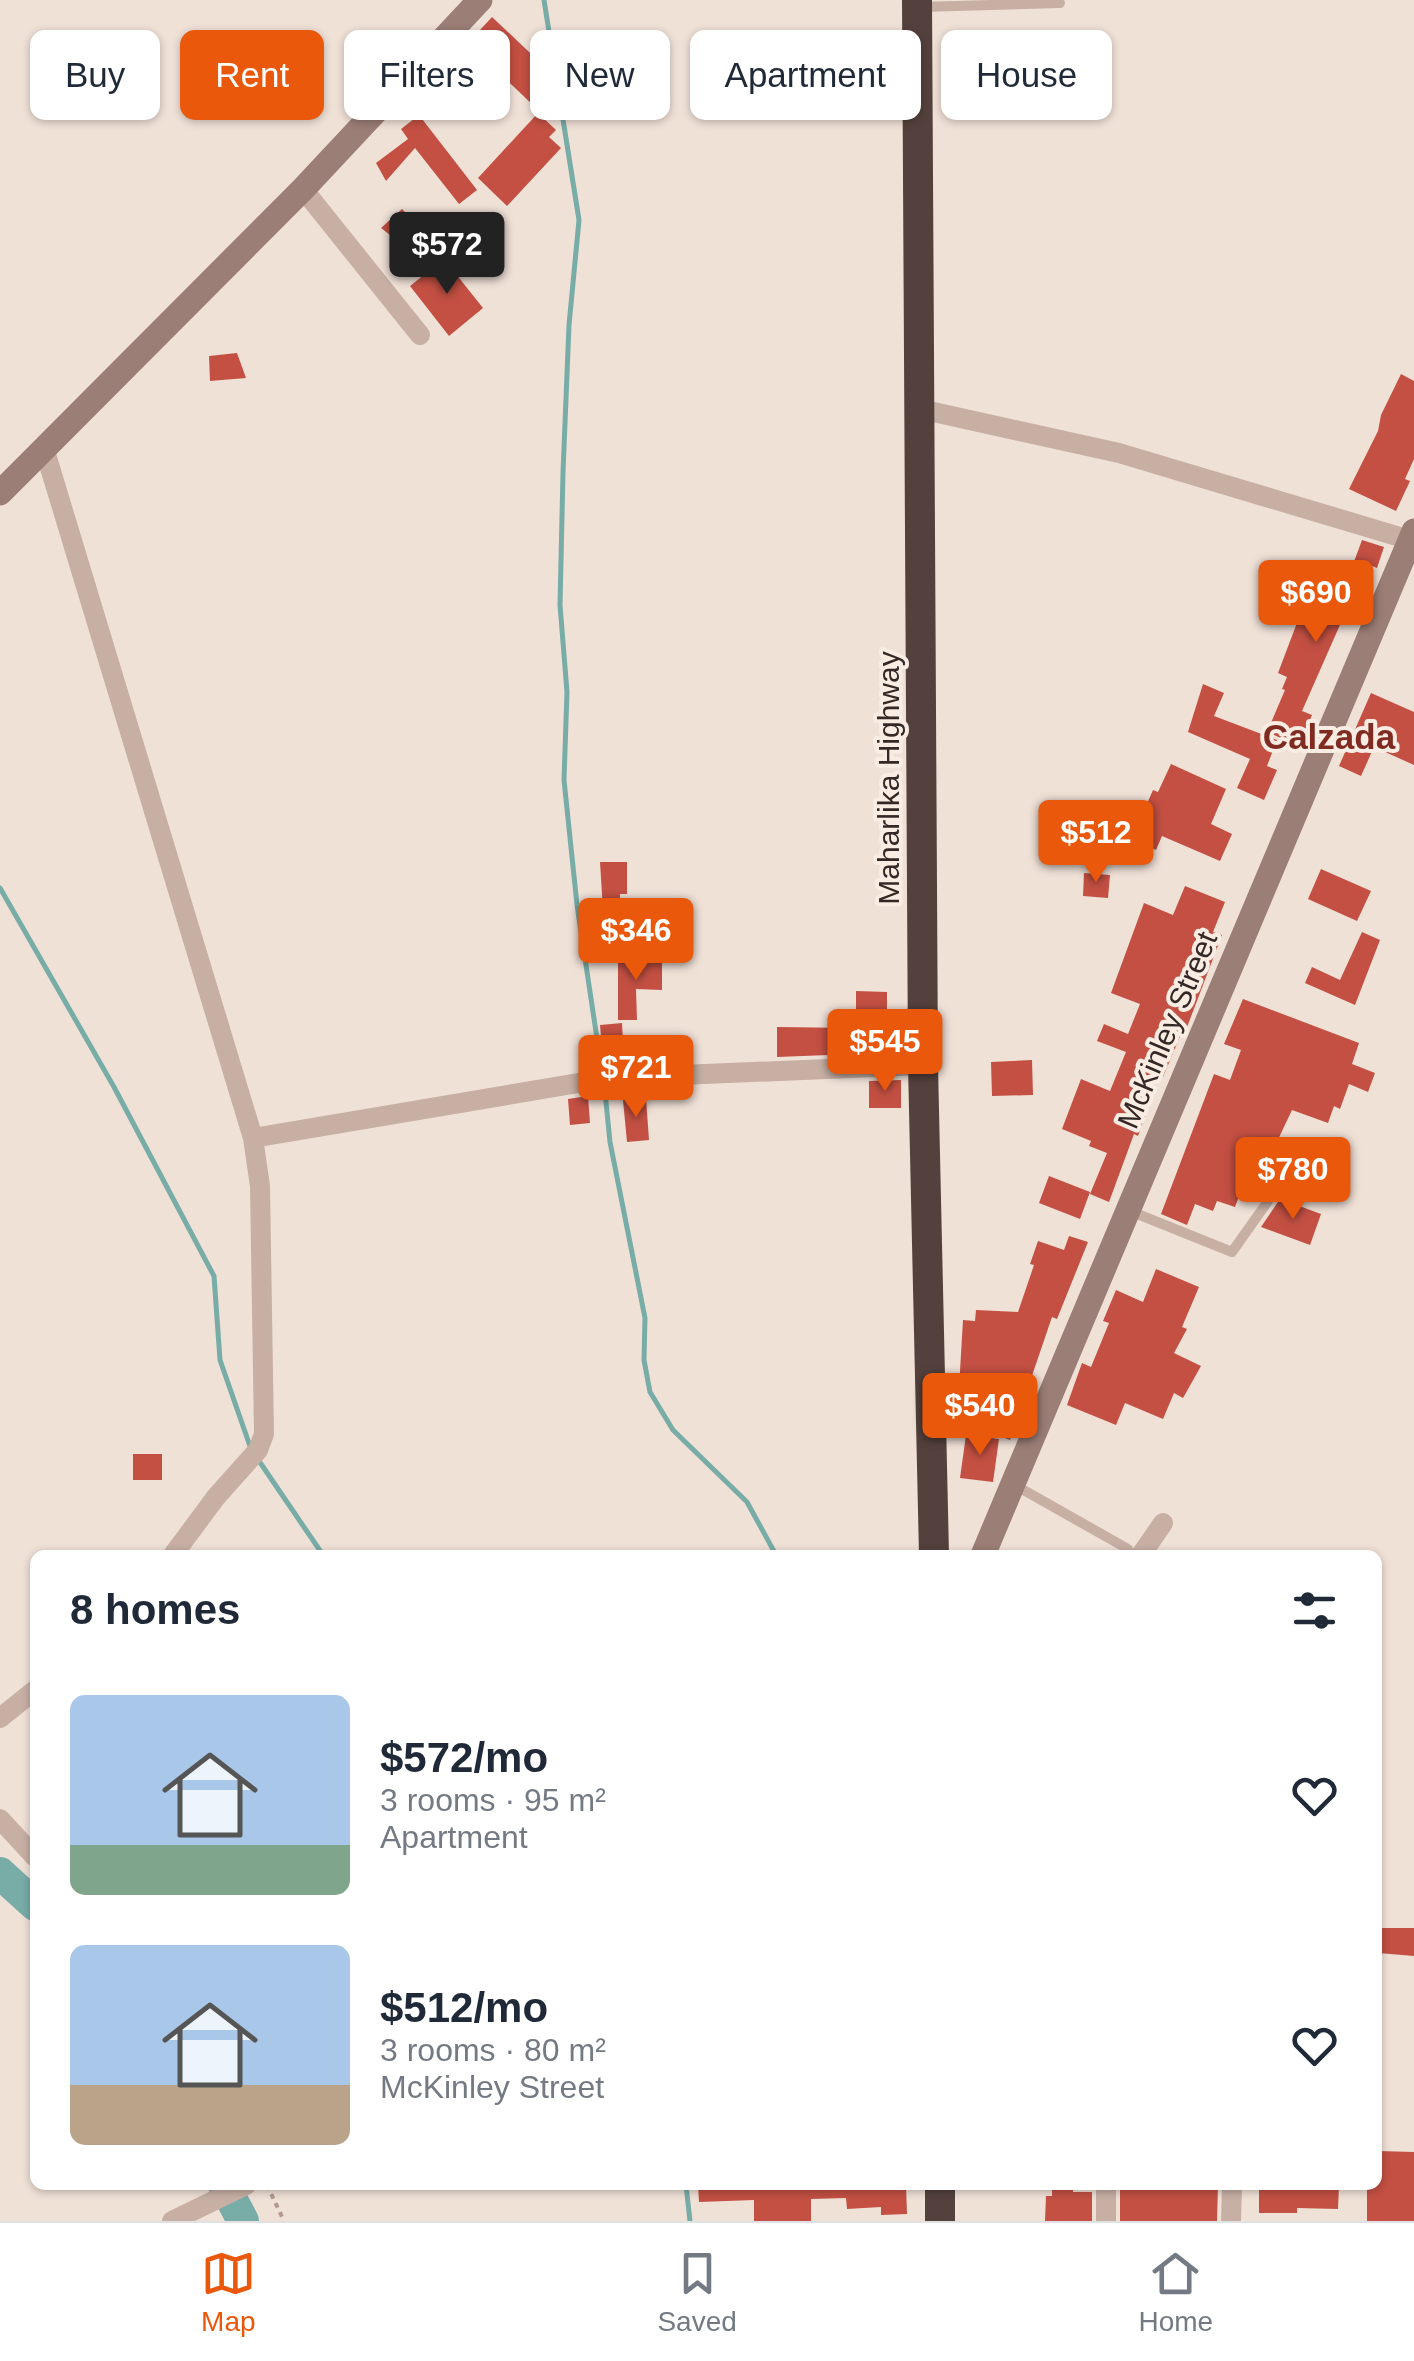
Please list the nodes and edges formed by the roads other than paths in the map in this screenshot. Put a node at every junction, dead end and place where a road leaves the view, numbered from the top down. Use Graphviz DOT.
graph roads {
  1 [pos="480,0"];
  2 [pos="1060,3"];
  3 [pos="918,4"];
  4 [pos="302,189"];
  5 [pos="420,334"];
  6 [pos="920,410"];
  7 [pos="44,448"];
  8 [pos="0,493"];
  9 [pos="1412,536"];
  10 [pos="923,1065"];
  11 [pos="253,1138"];
  12 [pos="1280,1184"];
  13 [pos="1126,1210"];
  14 [pos="1013,1484"];
  15 [pos="1163,1523"];
  16 [pos="177,1550"];
  17 [pos="934,1550"];
  18 [pos="984,1550"];
  19 [pos="1128,1550"];
  20 [pos="1145,1550"];
  21 [pos="30,1694"];
  22 [pos="0,1718"];
  23 [pos="0,1819"];
  24 [pos="30,1852"];
  25 [pos="236,2190"];
  26 [pos="940,2190"];
  27 [pos="1106,2190"];
  28 [pos="1232,2190"];
  29 [pos="172,2221"];
  30 [pos="940,2221"];
  31 [pos="1106,2221"];
  32 [pos="1232,2221"];
  1 -- 4 [label="main road"];
  2 -- 3 [label="lane"];
  3 -- 6 [label="highway, Maharlika Highway"];
  4 -- 5 [label="street"];
  4 -- 7 [label="main road"];
  6 -- 9 [label="street"];
  6 -- 10 [label="highway, Maharlika Highway"];
  7 -- 8 [label="main road"];
  7 -- 11 [label="street"];
  9 -- 13 [label="main road, McKinley Street"];
  10 -- 11 [label="street"];
  10 -- 17 [label="highway, Maharlika Highway"];
  11 -- 16 [label="street"];
  12 -- 13 [label="lane"];
  13 -- 14 [label="main road, McKinley Street"];
  14 -- 18 [label="main road, McKinley Street"];
  14 -- 19 [label="lane"];
  15 -- 20 [label="street"];
  21 -- 22 [label="street"];
  23 -- 24 [label="street"];
  25 -- 29 [label="street"];
  26 -- 30 [label="highway"];
  27 -- 31 [label="street"];
  28 -- 32 [label="street"];
}
